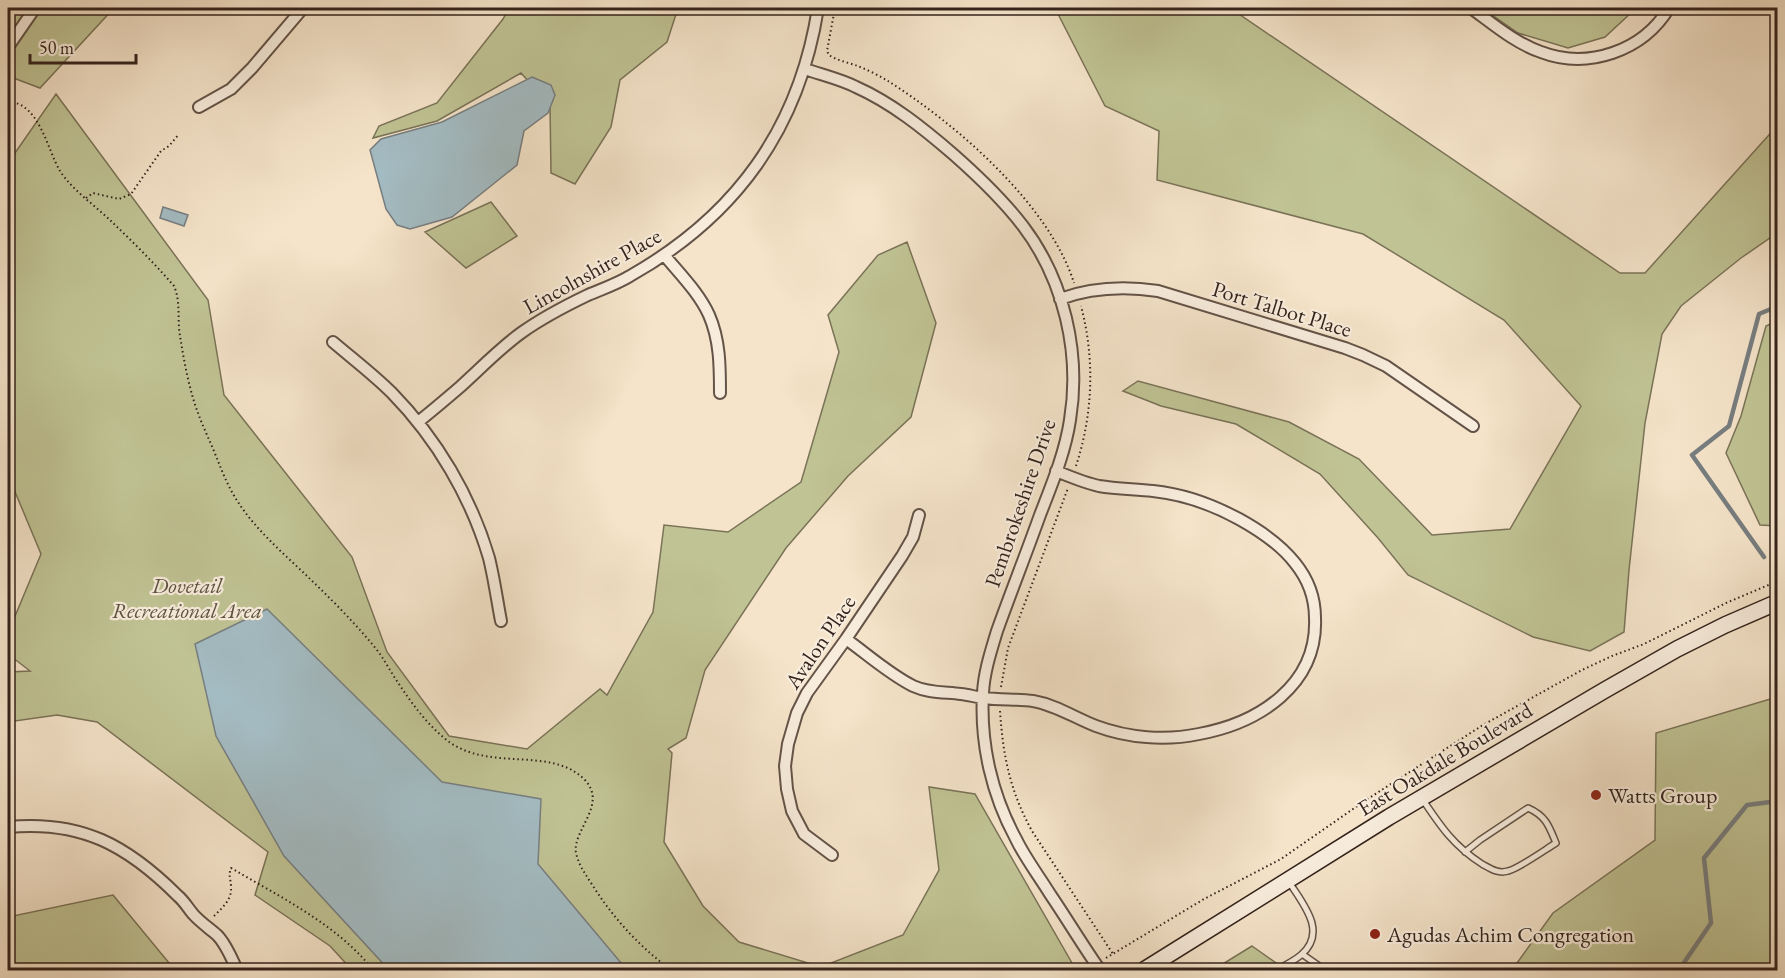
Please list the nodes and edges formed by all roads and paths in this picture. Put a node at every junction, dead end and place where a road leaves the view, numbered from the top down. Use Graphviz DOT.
graph roads {
  1 [pos="35,8"];
  2 [pos="303,8"];
  3 [pos="818,8"];
  4 [pos="835,8"];
  5 [pos="1471,8"];
  6 [pos="1669,8"];
  7 [pos="8,47"];
  8 [pos="805,69"];
  9 [pos="8,102"];
  10 [pos="199,107"];
  11 [pos="179,134"];
  12 [pos="86,198"];
  13 [pos="665,256"];
  14 [pos="1077,294"];
  15 [pos="1060,299"];
  16 [pos="333,342"];
  17 [pos="720,393"];
  18 [pos="418,422"];
  19 [pos="1473,426"];
  20 [pos="1056,471"];
  21 [pos="1072,477"];
  22 [pos="919,515"];
  23 [pos="1778,580"];
  24 [pos="1778,602"];
  25 [pos="501,621"];
  26 [pos="846,639"];
  27 [pos="983,698"];
  28 [pos="999,699"];
  29 [pos="1422,798"];
  30 [pos="8,827"];
  31 [pos="1465,852"];
  32 [pos="832,855"];
  33 [pos="1288,880"];
  34 [pos="205,925"];
  35 [pos="1113,954"];
  36 [pos="1302,954"];
  37 [pos="1098,967"];
  38 [pos="237,970"];
  39 [pos="373,970"];
  40 [pos="671,970"];
  41 [pos="1144,970"];
  42 [pos="1276,970"];
  43 [pos="1325,970"];
  1 -- 7 [label="street"];
  2 -- 10 [label="street"];
  3 -- 8 [label="street, Lincolnshire Place"];
  4 -- 14 [label="path"];
  5 -- 6 [label="street"];
  8 -- 13 [label="street, Lincolnshire Place"];
  8 -- 15 [label="street, Pembrokeshire Drive"];
  9 -- 12 [label="path"];
  11 -- 12 [label="path"];
  12 -- 40 [label="path"];
  13 -- 17 [label="street"];
  13 -- 18 [label="street, Lincolnshire Place"];
  14 -- 15 [label="street, Port Talbot Place"];
  14 -- 19 [label="street, Port Talbot Place"];
  14 -- 21 [label="path"];
  15 -- 20 [label="street, Pembrokeshire Drive"];
  16 -- 18 [label="street"];
  18 -- 25 [label="street"];
  20 -- 21 [label="street"];
  20 -- 27 [label="street, Pembrokeshire Drive"];
  21 -- 28 [label="path"];
  21 -- 28 [label="street"];
  22 -- 26 [label="street, Avalon Place"];
  23 -- 35 [label="path"];
  24 -- 29 [label="main road, East Oakdale Boulevard"];
  26 -- 27 [label="street"];
  26 -- 32 [label="street, Avalon Place"];
  27 -- 28 [label="street"];
  27 -- 37 [label="street, Pembrokeshire Drive"];
  28 -- 35 [label="path"];
  29 -- 31 [label="lane"];
  29 -- 33 [label="main road, East Oakdale Boulevard"];
  30 -- 34 [label="street"];
  31 -- 31 [label="lane"];
  33 -- 36 [label="lane"];
  33 -- 41 [label="main road, East Oakdale Boulevard"];
  34 -- 38 [label="street"];
  34 -- 39 [label="path"];
  35 -- 37 [label="path"];
  36 -- 42 [label="lane"];
  36 -- 43 [label="lane"];
}
